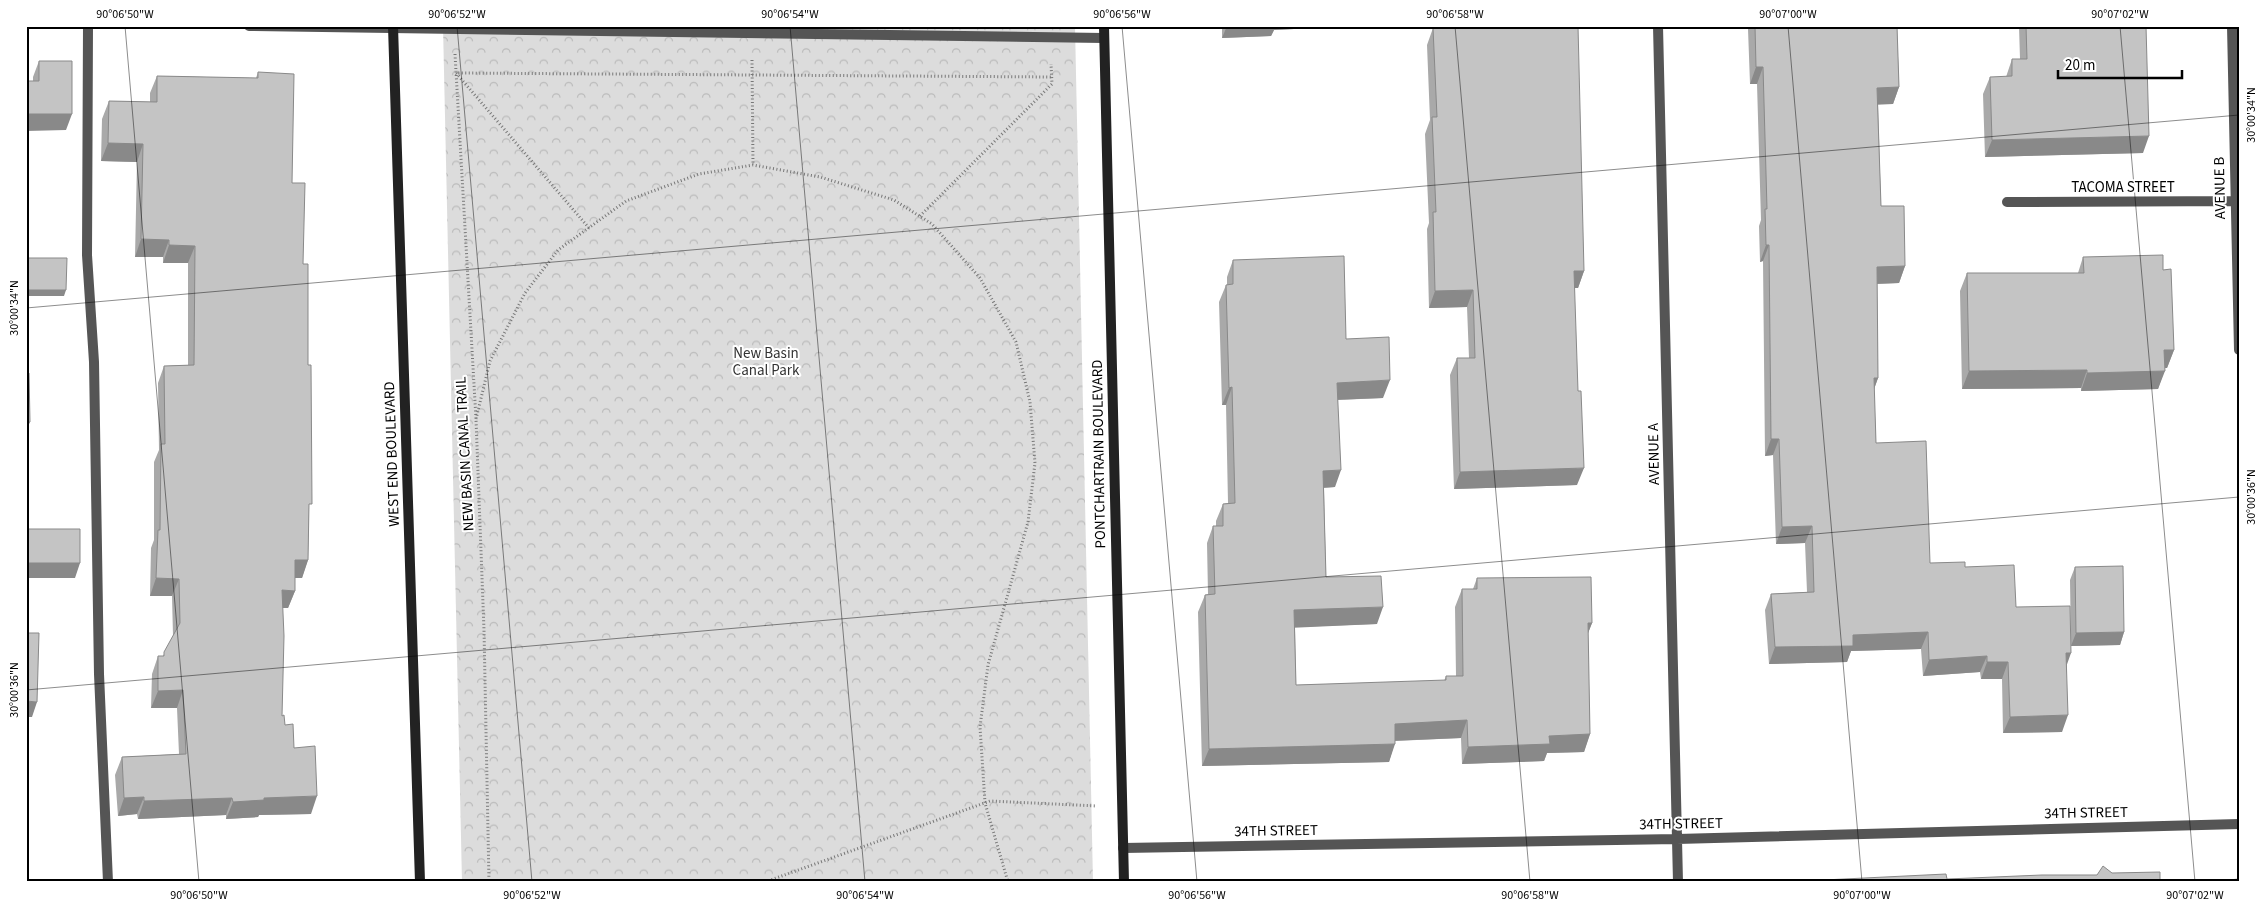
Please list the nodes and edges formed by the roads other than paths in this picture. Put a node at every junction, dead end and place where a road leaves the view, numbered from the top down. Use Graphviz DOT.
graph roads {
  1 [pos="88,26"];
  2 [pos="249,26"];
  3 [pos="1104,26"];
  4 [pos="1658,26"];
  5 [pos="2232,26"];
  6 [pos="393,28"];
  7 [pos="1104,38"];
  8 [pos="2237,201"];
  9 [pos="2007,202"];
  10 [pos="2239,350"];
  11 [pos="2239,824"];
  12 [pos="1678,839"];
  13 [pos="1123,848"];
  14 [pos="108,882"];
  15 [pos="420,882"];
  16 [pos="1124,882"];
  17 [pos="1678,882"];
  1 -- 14 [label="street"];
  2 -- 6 [label="street"];
  3 -- 7 [label="main road, PONTCHARTRAIN BOULEVARD"];
  4 -- 12 [label="street, AVENUE A"];
  5 -- 8 [label="street, AVENUE B"];
  6 -- 7 [label="street"];
  6 -- 15 [label="main road, WEST END BOULEVARD"];
  7 -- 13 [label="main road, PONTCHARTRAIN BOULEVARD"];
  8 -- 9 [label="street, TACOMA STREET"];
  8 -- 10 [label="street, AVENUE B"];
  11 -- 12 [label="street, 34TH STREET"];
  12 -- 13 [label="street, 34TH STREET"];
  12 -- 17 [label="street, AVENUE A"];
  13 -- 16 [label="main road, PONTCHARTRAIN BOULEVARD"];
}
